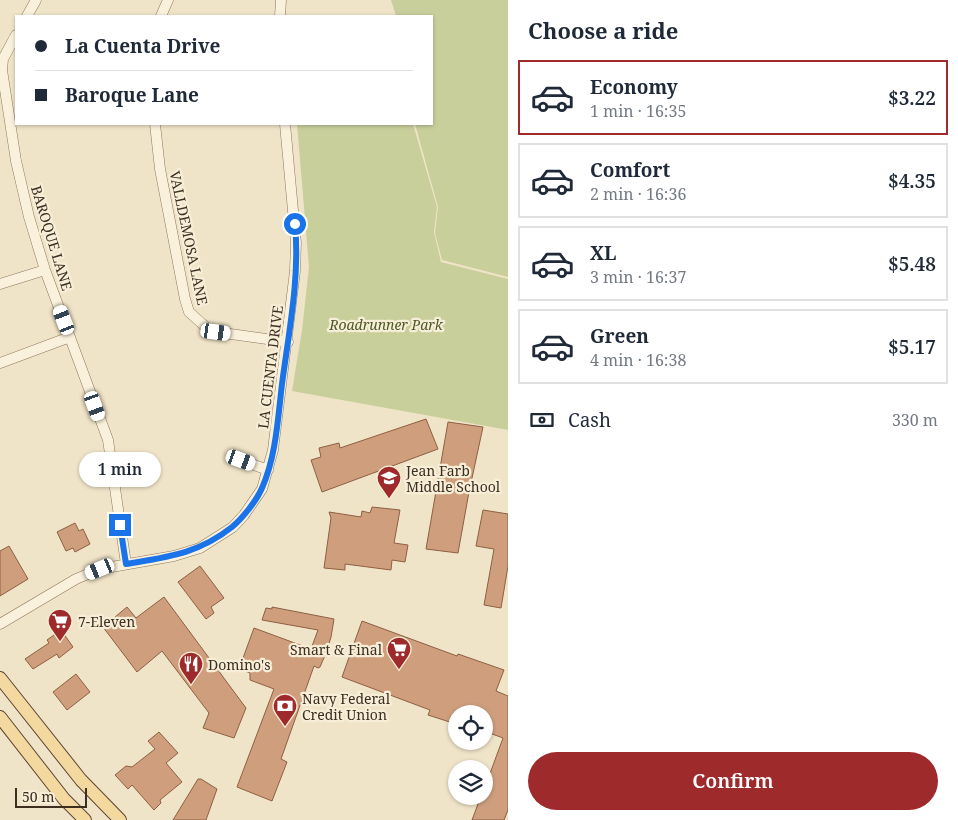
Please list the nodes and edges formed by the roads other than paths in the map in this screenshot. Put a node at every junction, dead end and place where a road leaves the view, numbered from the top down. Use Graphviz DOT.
graph roads {
  1 [pos="36,0"];
  2 [pos="168,0"];
  3 [pos="280,0"];
  4 [pos="28,15"];
  5 [pos="161,15"];
  6 [pos="280,15"];
  7 [pos="15,37"];
  8 [pos="155,125"];
  9 [pos="285,125"];
  10 [pos="44,270"];
  11 [pos="0,284"];
  12 [pos="70,337"];
  13 [pos="288,342"];
  14 [pos="0,363"];
  15 [pos="241,460"];
  16 [pos="268,470"];
  17 [pos="126,564"];
  18 [pos="0,624"];
  19 [pos="0,678"];
  20 [pos="0,717"];
  21 [pos="85,820"];
  22 [pos="120,820"];
  1 -- 4 [label="street"];
  2 -- 5 [label="street"];
  3 -- 6 [label="street"];
  7 -- 10 [label="street, BAROQUE LANE"];
  8 -- 13 [label="street, VALLDEMOSA LANE"];
  9 -- 13 [label="street, LA CUENTA DRIVE"];
  10 -- 11 [label="street"];
  10 -- 12 [label="street, BAROQUE LANE"];
  12 -- 14 [label="street"];
  12 -- 17 [label="street, BAROQUE LANE"];
  13 -- 16 [label="street, LA CUENTA DRIVE"];
  15 -- 16 [label="street"];
  16 -- 17 [label="street, LA CUENTA DRIVE"];
  17 -- 18 [label="street, LA CUENTA DRIVE"];
  19 -- 22 [label="main road"];
  20 -- 21 [label="main road"];
}
